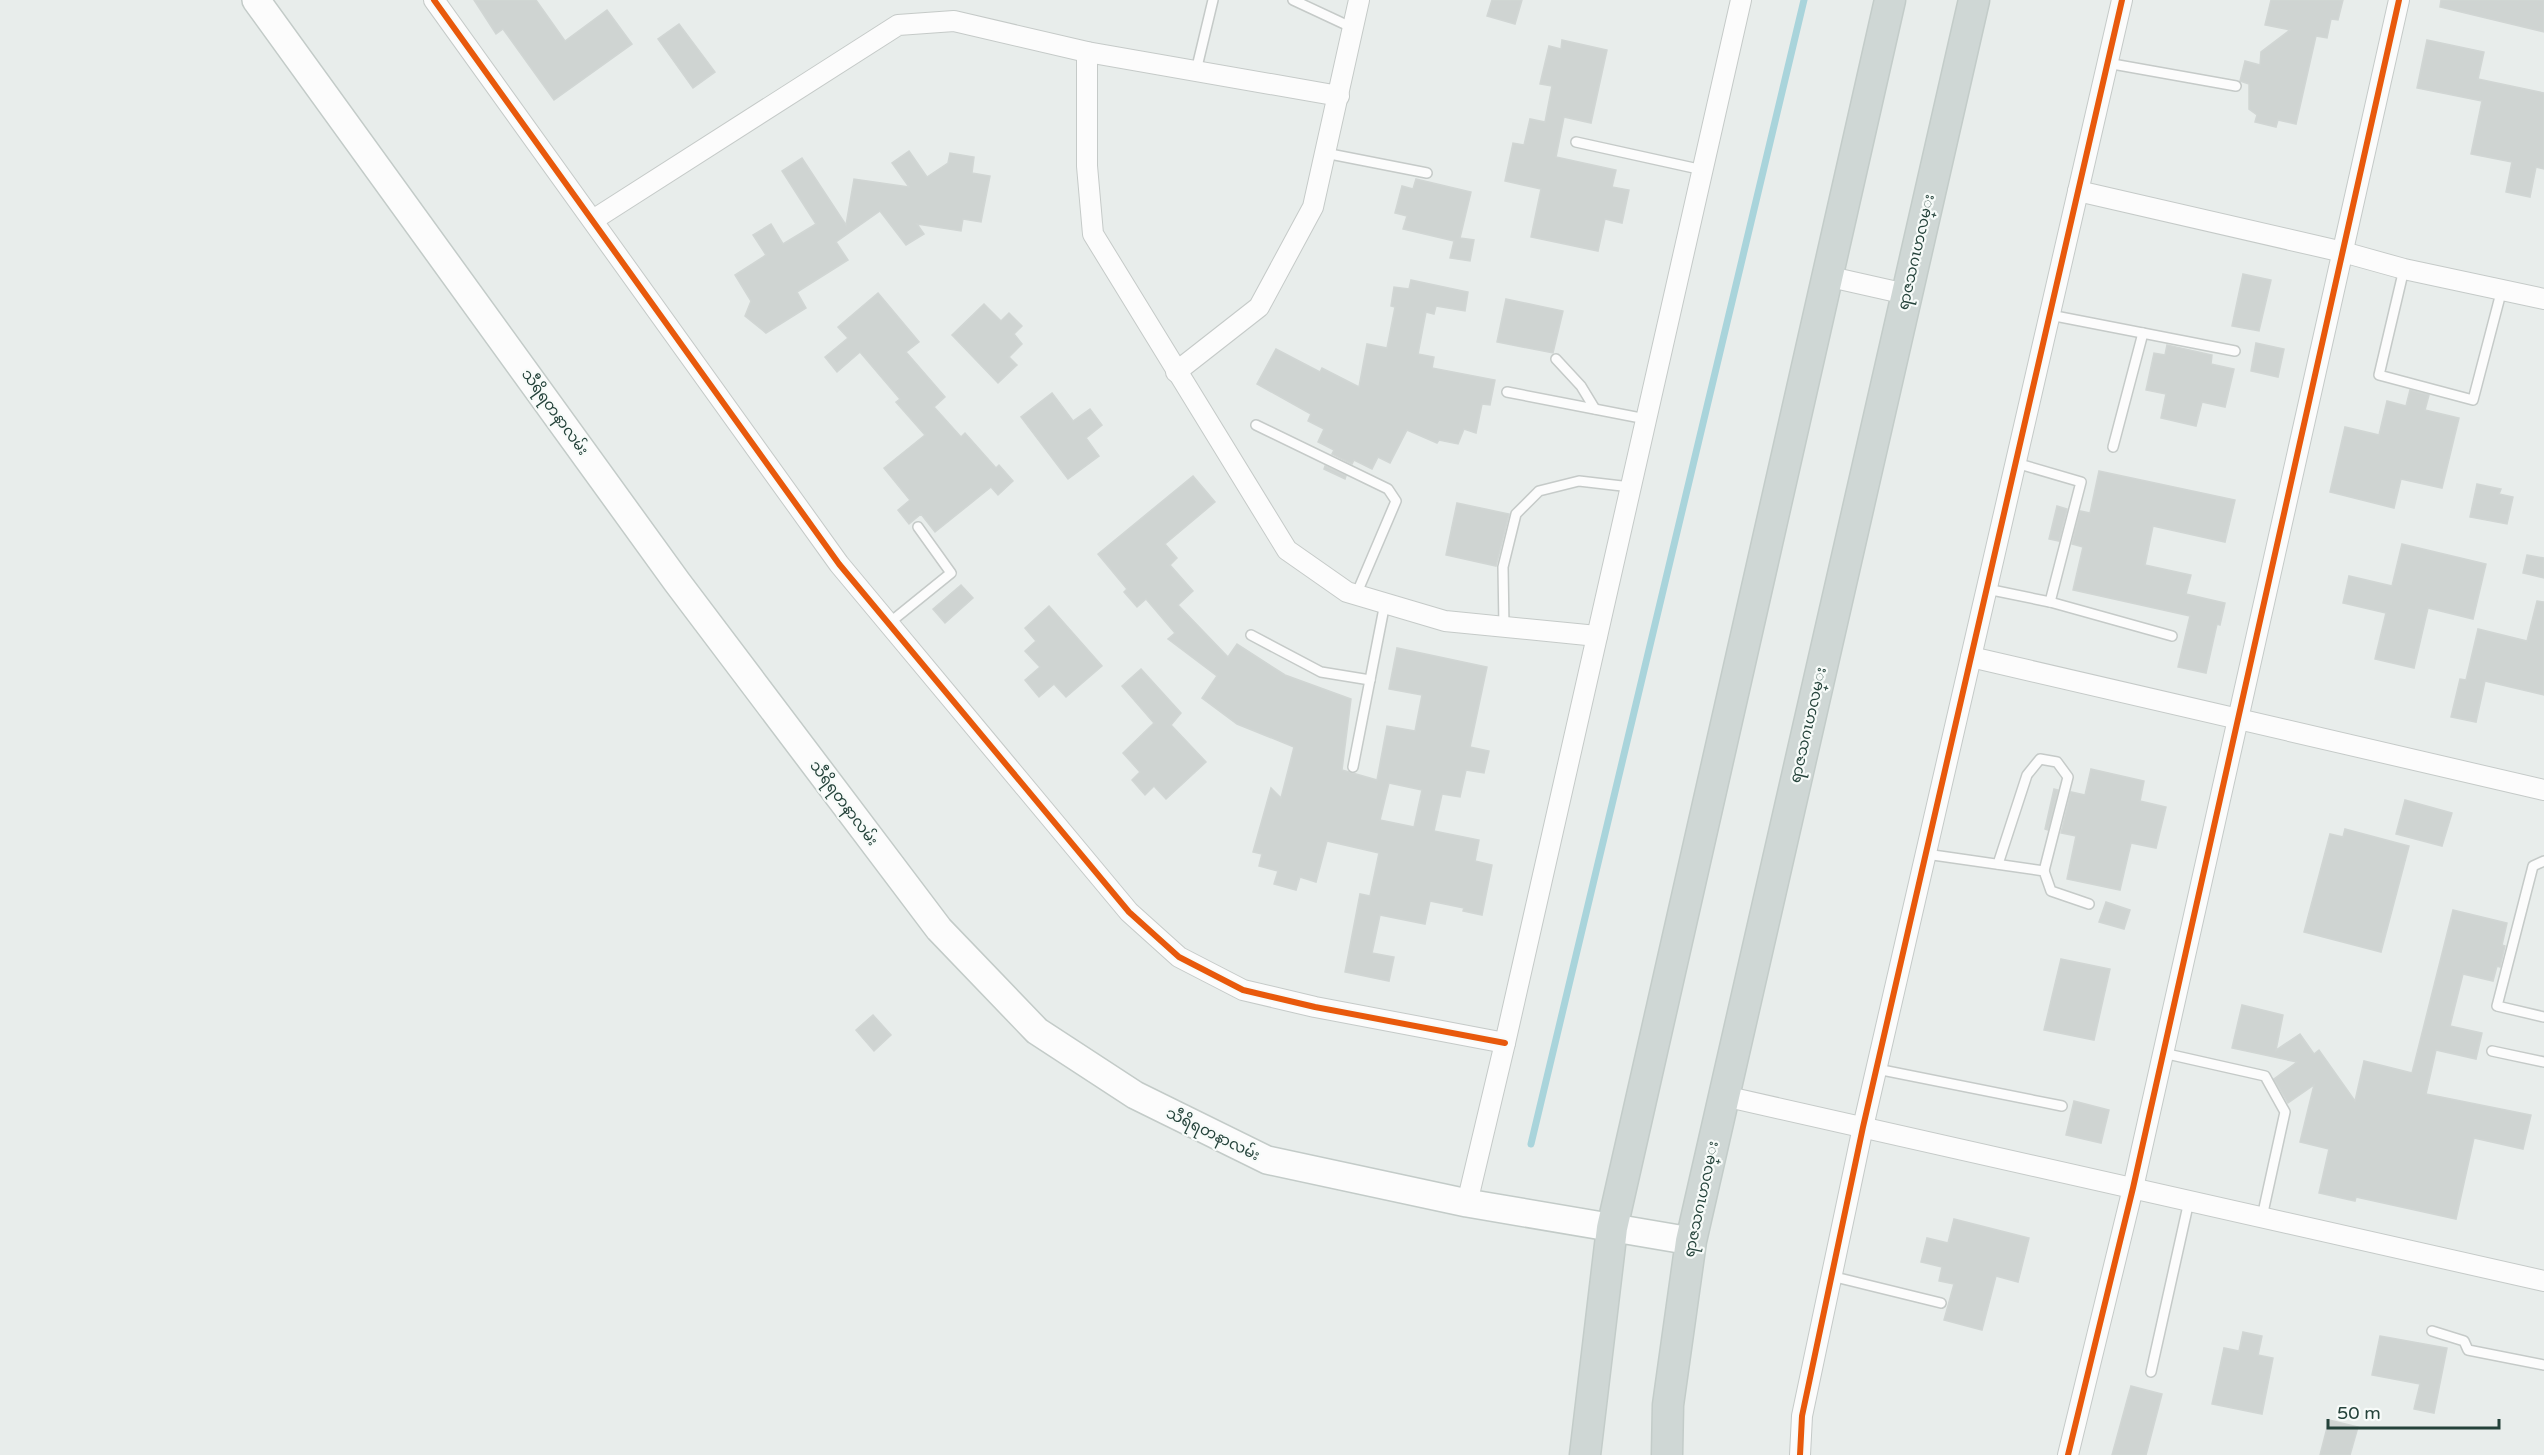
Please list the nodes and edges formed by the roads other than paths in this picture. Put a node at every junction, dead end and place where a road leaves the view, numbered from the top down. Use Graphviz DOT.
graph roads {
  1 [pos="256,0"];
  2 [pos="434,0"];
  3 [pos="1213,0"];
  4 [pos="1293,0"];
  5 [pos="1359,0"];
  6 [pos="1741,0"];
  7 [pos="1890,0"];
  8 [pos="1974,0"];
  9 [pos="2122,0"];
  10 [pos="2399,0"];
  11 [pos="1354,28"];
  12 [pos="1087,52"];
  13 [pos="2107,63"];
  14 [pos="1196,71"];
  15 [pos="2236,86"];
  16 [pos="1339,96"];
  17 [pos="1576,142"];
  18 [pos="1325,153"];
  19 [pos="1703,170"];
  20 [pos="1428,173"];
  21 [pos="2078,191"];
  22 [pos="593,220"];
  23 [pos="2343,252"];
  24 [pos="2404,269"];
  25 [pos="1826,276"];
  26 [pos="2502,289"];
  27 [pos="1906,294"];
  28 [pos="2544,299"];
  29 [pos="2050,315"];
  30 [pos="2143,333"];
  31 [pos="2235,351"];
  32 [pos="1556,359"];
  33 [pos="1176,372"];
  34 [pos="1507,392"];
  35 [pos="1595,409"];
  36 [pos="1646,419"];
  37 [pos="1256,424"];
  38 [pos="2113,447"];
  39 [pos="2016,463"];
  40 [pos="1622,486"];
  41 [pos="918,527"];
  42 [pos="1987,589"];
  43 [pos="1356,595"];
  44 [pos="2050,602"];
  45 [pos="1385,603"];
  46 [pos="888,624"];
  47 [pos="1504,627"];
  48 [pos="1251,635"];
  49 [pos="1597,636"];
  50 [pos="2172,636"];
  51 [pos="1971,657"];
  52 [pos="1370,680"];
  53 [pos="2238,719"];
  54 [pos="1353,766"];
  55 [pos="2544,790"];
  56 [pos="1926,854"];
  57 [pos="2544,861"];
  58 [pos="1998,864"];
  59 [pos="2043,871"];
  60 [pos="2089,904"];
  61 [pos="2544,1017"];
  62 [pos="1506,1043"];
  63 [pos="2492,1051"];
  64 [pos="2163,1053"];
  65 [pos="2544,1062"];
  66 [pos="1877,1069"];
  67 [pos="1724,1096"];
  68 [pos="2062,1106"];
  69 [pos="1863,1127"];
  70 [pos="2133,1188"];
  71 [pos="2189,1201"];
  72 [pos="1467,1203"];
  73 [pos="2262,1217"];
  74 [pos="1612,1228"];
  75 [pos="1690,1241"];
  76 [pos="1832,1276"];
  77 [pos="2544,1281"];
  78 [pos="1941,1303"];
  79 [pos="2432,1331"];
  80 [pos="2544,1365"];
  81 [pos="2151,1372"];
  82 [pos="1585,1455"];
  83 [pos="1667,1455"];
  84 [pos="1800,1455"];
  85 [pos="2068,1455"];
  1 -- 72 [label="main road, သီရိရတနာလမ်း"];
  2 -- 22 [label="street"];
  3 -- 14 [label="lane"];
  4 -- 11 [label="lane"];
  5 -- 11 [label="street"];
  6 -- 19 [label="street"];
  7 -- 25 [label="main road"];
  8 -- 27 [label="main road, ရာဇသဂၤဟလမ္း"];
  9 -- 13 [label="street"];
  10 -- 23 [label="street"];
  11 -- 16 [label="street"];
  12 -- 14 [label="street"];
  12 -- 22 [label="street"];
  12 -- 33 [label="street"];
  13 -- 15 [label="lane"];
  13 -- 21 [label="street"];
  14 -- 16 [label="street"];
  16 -- 18 [label="street"];
  17 -- 19 [label="lane"];
  18 -- 20 [label="lane"];
  18 -- 33 [label="street"];
  19 -- 36 [label="street"];
  21 -- 23 [label="street"];
  21 -- 29 [label="street"];
  22 -- 46 [label="street"];
  23 -- 24 [label="street"];
  23 -- 53 [label="street"];
  24 -- 26 [label="street"];
  24 -- 26 [label="lane"];
  25 -- 27 [label="street"];
  25 -- 74 [label="main road"];
  26 -- 28 [label="street"];
  27 -- 67 [label="main road, ရာဇသဂၤဟလမ္း"];
  29 -- 30 [label="lane"];
  29 -- 39 [label="street"];
  30 -- 31 [label="lane"];
  30 -- 38 [label="lane"];
  32 -- 35 [label="lane"];
  33 -- 43 [label="street"];
  34 -- 35 [label="lane"];
  35 -- 36 [label="lane"];
  36 -- 49 [label="street"];
  37 -- 43 [label="lane"];
  39 -- 42 [label="street"];
  39 -- 44 [label="lane"];
  40 -- 47 [label="lane"];
  41 -- 46 [label="lane"];
  42 -- 44 [label="lane"];
  42 -- 51 [label="street"];
  43 -- 45 [label="street"];
  44 -- 50 [label="lane"];
  45 -- 47 [label="street"];
  45 -- 52 [label="lane"];
  46 -- 62 [label="street"];
  47 -- 49 [label="street"];
  48 -- 52 [label="lane"];
  49 -- 62 [label="street"];
  51 -- 53 [label="street"];
  51 -- 56 [label="street"];
  52 -- 54 [label="lane"];
  53 -- 55 [label="street"];
  53 -- 64 [label="street"];
  56 -- 58 [label="lane"];
  56 -- 66 [label="street"];
  57 -- 61 [label="lane"];
  58 -- 59 [label="lane"];
  58 -- 59 [label="lane"];
  59 -- 60 [label="lane"];
  62 -- 72 [label="street"];
  63 -- 65 [label="lane"];
  64 -- 70 [label="street"];
  64 -- 73 [label="lane"];
  66 -- 68 [label="lane"];
  66 -- 69 [label="street"];
  67 -- 69 [label="street"];
  67 -- 75 [label="main road, ရာဇသဂၤဟလမ္း"];
  69 -- 70 [label="street"];
  69 -- 76 [label="street"];
  70 -- 71 [label="street"];
  70 -- 85 [label="street"];
  71 -- 73 [label="street"];
  71 -- 81 [label="lane"];
  72 -- 74 [label="main road, သီရိရတနာလမ်း"];
  73 -- 77 [label="street"];
  74 -- 75 [label="main road, သီရိရတနာလမ်း"];
  74 -- 82 [label="main road"];
  75 -- 83 [label="main road, ရာဇသဂၤဟလမ္း"];
  76 -- 78 [label="lane"];
  76 -- 84 [label="street"];
  79 -- 80 [label="lane"];
}
